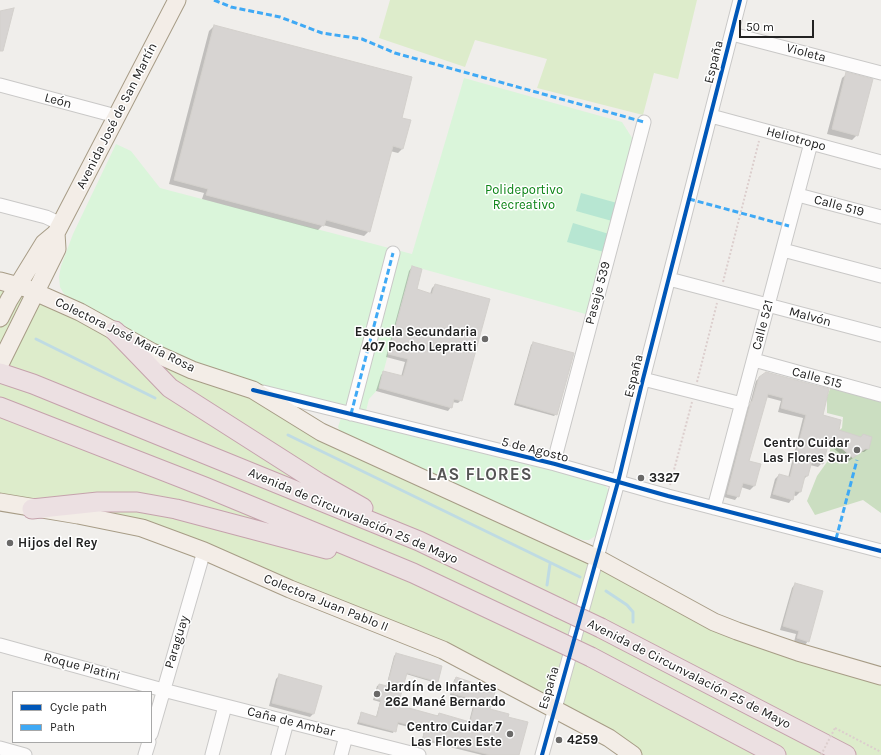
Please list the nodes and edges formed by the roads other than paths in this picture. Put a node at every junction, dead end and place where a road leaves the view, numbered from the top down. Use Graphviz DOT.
graph roads {
  1 [pos="177,0"];
  2 [pos="740,0"];
  3 [pos="732,34"];
  4 [pos="881,73"];
  5 [pos="0,85"];
  6 [pos="116,116"];
  7 [pos="711,116"];
  8 [pos="644,122"];
  9 [pos="811,143"];
  10 [pos="881,162"];
  11 [pos="798,195"];
  12 [pos="0,205"];
  13 [pos="881,217"];
  14 [pos="59,228"];
  15 [pos="783,250"];
  16 [pos="393,253"];
  17 [pos="881,276"];
  18 [pos="669,279"];
  19 [pos="0,281"];
  20 [pos="18,286"];
  21 [pos="36,292"];
  22 [pos="768,306"];
  23 [pos="0,318"];
  24 [pos="115,331"];
  25 [pos="881,336"];
  26 [pos="754,360"];
  27 [pos="0,364"];
  28 [pos="0,373"];
  29 [pos="643,379"];
  30 [pos="253,390"];
  31 [pos="881,395"];
  32 [pos="742,404"];
  33 [pos="9,410"];
  34 [pos="351,414"];
  35 [pos="555,464"];
  36 [pos="618,482"];
  37 [pos="0,502"];
  38 [pos="32,508"];
  39 [pos="714,508"];
  40 [pos="419,541"];
  41 [pos="881,551"];
  42 [pos="204,552"];
  43 [pos="597,558"];
  44 [pos="413,573"];
  45 [pos="0,645"];
  46 [pos="881,676"];
  47 [pos="163,690"];
  48 [pos="225,706"];
  49 [pos="554,708"];
  50 [pos="287,722"];
  51 [pos="152,730"];
  52 [pos="346,736"];
  53 [pos="149,743"];
  54 [pos="0,748"];
  55 [pos="410,754"];
  56 [pos="25,755"];
  57 [pos="145,755"];
  58 [pos="212,755"];
  59 [pos="278,755"];
  60 [pos="341,755"];
  61 [pos="542,755"];
  62 [pos="633,755"];
  63 [pos="776,755"];
  64 [pos="846,755"];
  1 -- 6 [label="main road, Avenida José de San Martín"];
  2 -- 3 [label="street, España"];
  3 -- 4 [label="street, Violeta"];
  3 -- 7 [label="street, España"];
  5 -- 6 [label="street, León"];
  6 -- 14 [label="main road, Avenida José de San Martín"];
  7 -- 9 [label="street, Heliotropo"];
  7 -- 18 [label="street, España"];
  8 -- 35 [label="street, Pasaje 539"];
  9 -- 10 [label="street, Heliotropo"];
  9 -- 11 [label="street, Calle 521"];
  11 -- 13 [label="street, Calle 519"];
  11 -- 15 [label="street, Calle 521"];
  12 -- 14 [label="street"];
  14 -- 20 [label="main road, Avenida José de San Martín"];
  14 -- 21 [label="main road, Avenida José de San Martín"];
  15 -- 17 [label="street"];
  15 -- 22 [label="street, Calle 521"];
  16 -- 34 [label="street"];
  18 -- 22 [label="street, Malvón"];
  18 -- 29 [label="street, España"];
  19 -- 20 [label="main road, Colectora José María Rosa"];
  20 -- 21 [label="main road, Colectora José María Rosa"];
  20 -- 23 [label="main road, Avenida José de San Martín"];
  21 -- 24 [label="main road, Colectora José María Rosa"];
  21 -- 27 [label="main road, Avenida José de San Martín"];
  22 -- 25 [label="street, Malvón"];
  22 -- 26 [label="street, Calle 521"];
  24 -- 30 [label="main road, Colectora José María Rosa"];
  24 -- 40 [label="highway"];
  26 -- 31 [label="street, Calle 515"];
  26 -- 32 [label="street, Calle 521"];
  28 -- 40 [label="highway, Avenida de Circunvalación 25 de Mayo"];
  29 -- 32 [label="street"];
  29 -- 36 [label="street, España"];
  30 -- 34 [label="street, 5 de Agosto"];
  30 -- 43 [label="main road, Colectora José María Rosa"];
  32 -- 39 [label="street, Calle 521"];
  33 -- 44 [label="highway"];
  34 -- 35 [label="street, 5 de Agosto"];
  35 -- 36 [label="street, 5 de Agosto"];
  36 -- 39 [label="street, 5 de Agosto"];
  36 -- 43 [label="street, España"];
  37 -- 38 [label="main road, Colectora Juan Pablo II"];
  38 -- 42 [label="main road, Colectora Juan Pablo II"];
  38 -- 44 [label="highway"];
  39 -- 41 [label="street, 5 de Agosto"];
  40 -- 64 [label="highway, Avenida de Circunvalación 25 de Mayo, bridge"];
  42 -- 47 [label="street, Paraguay"];
  42 -- 49 [label="main road, Colectora Juan Pablo II"];
  43 -- 46 [label="main road, Colectora José María Rosa"];
  43 -- 49 [label="street, España"];
  44 -- 63 [label="highway, bridge"];
  45 -- 47 [label="street, Roque Platini"];
  47 -- 48 [label="street, Caña de Ambar"];
  47 -- 51 [label="street, Paraguay"];
  48 -- 50 [label="street, Caña de Ambar"];
  48 -- 58 [label="street"];
  49 -- 61 [label="street, España"];
  49 -- 62 [label="main road, Colectora Juan Pablo II"];
  50 -- 52 [label="street, Caña de Ambar"];
  50 -- 59 [label="street"];
  52 -- 55 [label="street, Caña de Ambar"];
  52 -- 60 [label="street"];
  53 -- 57 [label="street"];
  54 -- 56 [label="street"];
}
